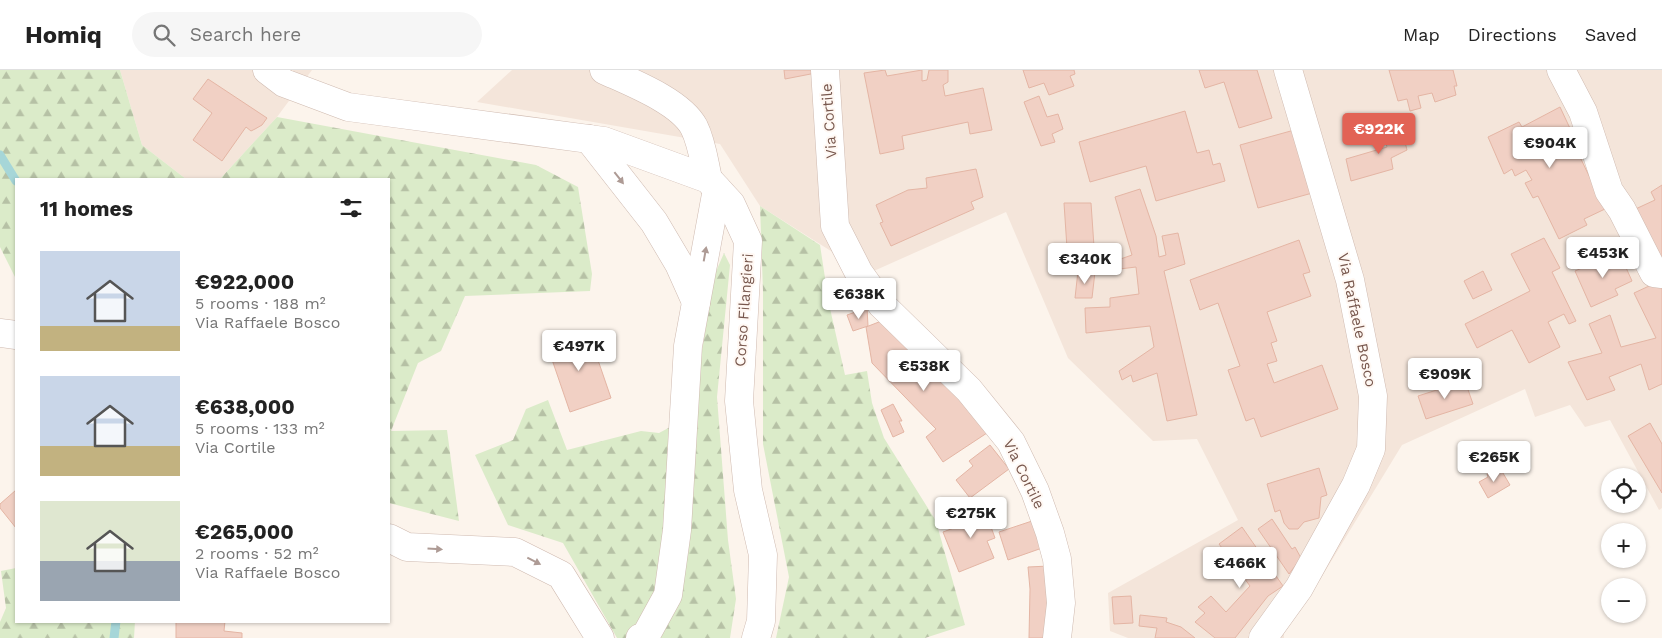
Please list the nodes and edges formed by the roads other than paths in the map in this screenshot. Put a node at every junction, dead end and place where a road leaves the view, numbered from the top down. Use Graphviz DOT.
graph roads {
  1 [pos="268,70"];
  2 [pos="604,70"];
  3 [pos="825,70"];
  4 [pos="1288,70"];
  5 [pos="1561,70"];
  6 [pos="589,140"];
  7 [pos="712,184"];
  8 [pos="1662,274"];
  9 [pos="696,302"];
  10 [pos="0,333"];
  11 [pos="15,334"];
  12 [pos="390,538"];
  13 [pos="600,638"];
  14 [pos="640,638"];
  15 [pos="756,638"];
  16 [pos="1058,638"];
  17 [pos="1263,638"];
  1 -- 6 [label="street"];
  2 -- 7 [label="street"];
  3 -- 16 [label="street, Via Cortile"];
  4 -- 17 [label="street, Via Raffaele Bosco"];
  5 -- 8 [label="street"];
  6 -- 7 [label="street"];
  6 -- 9 [label="street, one-way"];
  9 -- 7 [label="street, one-way"];
  7 -- 15 [label="street, Corso Filangieri"];
  9 -- 14 [label="street"];
  10 -- 11 [label="street"];
  12 -- 13 [label="street, one-way"];
}
